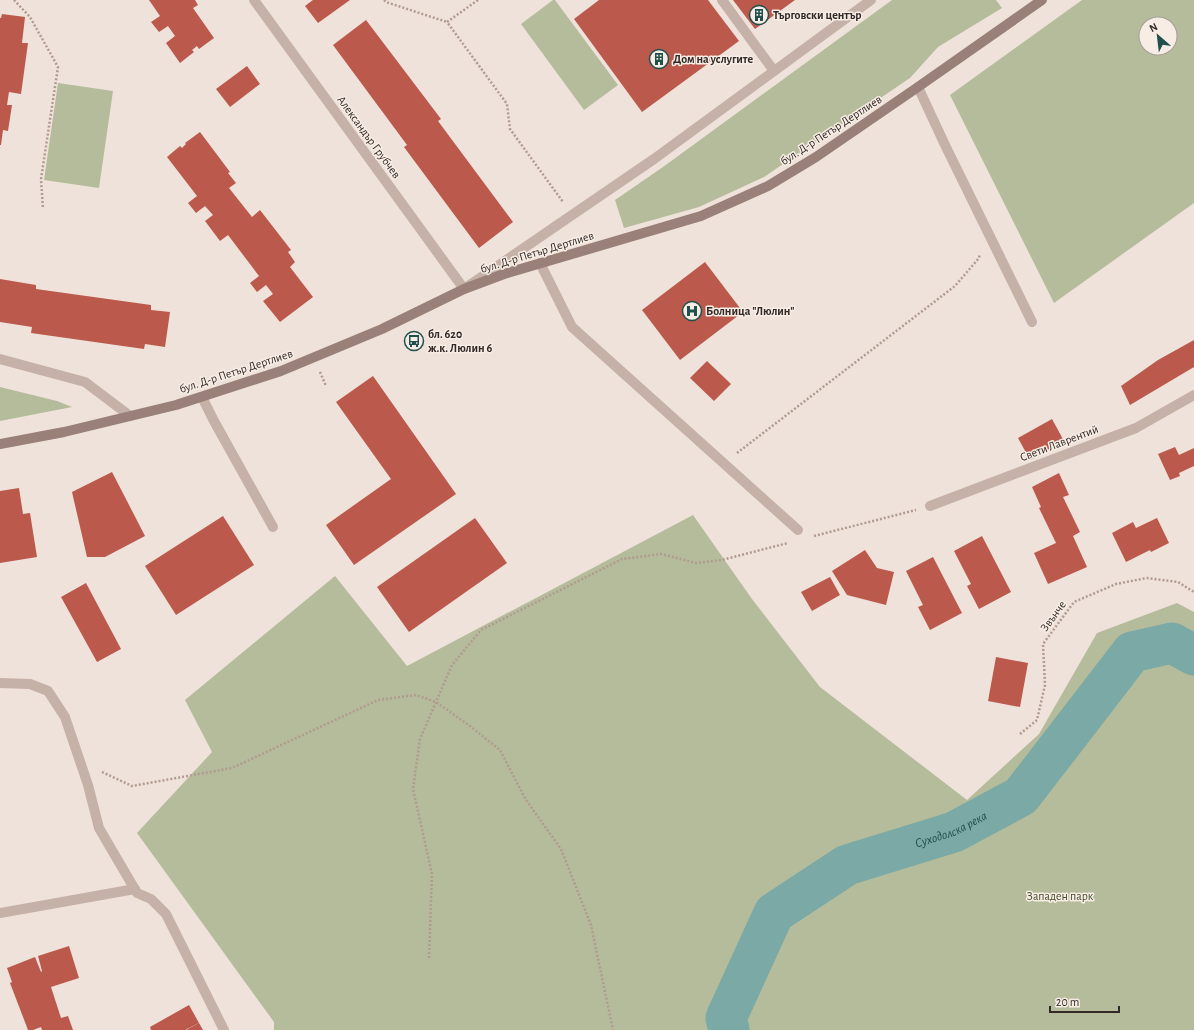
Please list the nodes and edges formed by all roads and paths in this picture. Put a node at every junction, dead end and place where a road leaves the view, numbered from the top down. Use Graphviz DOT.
graph roads {
  1 [pos="14,0"];
  2 [pos="254,0"];
  3 [pos="384,0"];
  4 [pos="478,0"];
  5 [pos="722,0"];
  6 [pos="871,0"];
  7 [pos="1042,0"];
  8 [pos="447,22"];
  9 [pos="774,70"];
  10 [pos="918,87"];
  11 [pos="43,209"];
  12 [pos="572,215"];
  13 [pos="987,229"];
  14 [pos="540,263"];
  15 [pos="464,289"];
  16 [pos="1032,322"];
  17 [pos="0,359"];
  18 [pos="320,372"];
  19 [pos="326,386"];
  20 [pos="1194,395"];
  21 [pos="202,397"];
  22 [pos="130,416"];
  23 [pos="0,444"];
  24 [pos="723,463"];
  25 [pos="930,506"];
  26 [pos="273,527"];
  27 [pos="798,530"];
  28 [pos="807,538"];
  29 [pos="791,542"];
  30 [pos="1194,592"];
  31 [pos="0,683"];
  32 [pos="436,702"];
  33 [pos="1020,734"];
  34 [pos="79,761"];
  35 [pos="135,889"];
  36 [pos="0,913"];
  37 [pos="430,958"];
  38 [pos="224,1030"];
  39 [pos="613,1030"];
  1 -- 11 [label="path"];
  2 -- 15 [label="street, Александър Грубчев"];
  3 -- 8 [label="path"];
  4 -- 8 [label="path"];
  5 -- 9 [label="street"];
  6 -- 9 [label="street"];
  7 -- 10 [label="main road, бул. Д-р Петър Дертлиев"];
  8 -- 12 [label="path"];
  9 -- 12 [label="street"];
  10 -- 13 [label="street"];
  10 -- 14 [label="main road, бул. Д-р Петър Дертлиев"];
  12 -- 15 [label="street"];
  13 -- 16 [label="street"];
  13 -- 24 [label="path"];
  14 -- 15 [label="main road, бул. Д-р Петър Дертлиев"];
  14 -- 24 [label="street"];
  15 -- 21 [label="main road, бул. Д-р Петър Дертлиев"];
  17 -- 22 [label="street"];
  18 -- 19 [label="path"];
  20 -- 25 [label="street, Свети Лаврентий"];
  21 -- 22 [label="main road, бул. Д-р Петър Дертлиев"];
  21 -- 26 [label="street"];
  22 -- 23 [label="main road, бул. Д-р Петър Дертлиев"];
  24 -- 27 [label="street"];
  25 -- 28 [label="path"];
  29 -- 32 [label="path"];
  30 -- 33 [label="path, Звънче"];
  31 -- 34 [label="street"];
  32 -- 34 [label="path"];
  32 -- 37 [label="path"];
  32 -- 39 [label="path"];
  34 -- 35 [label="street"];
  35 -- 36 [label="street"];
  35 -- 38 [label="street"];
}
